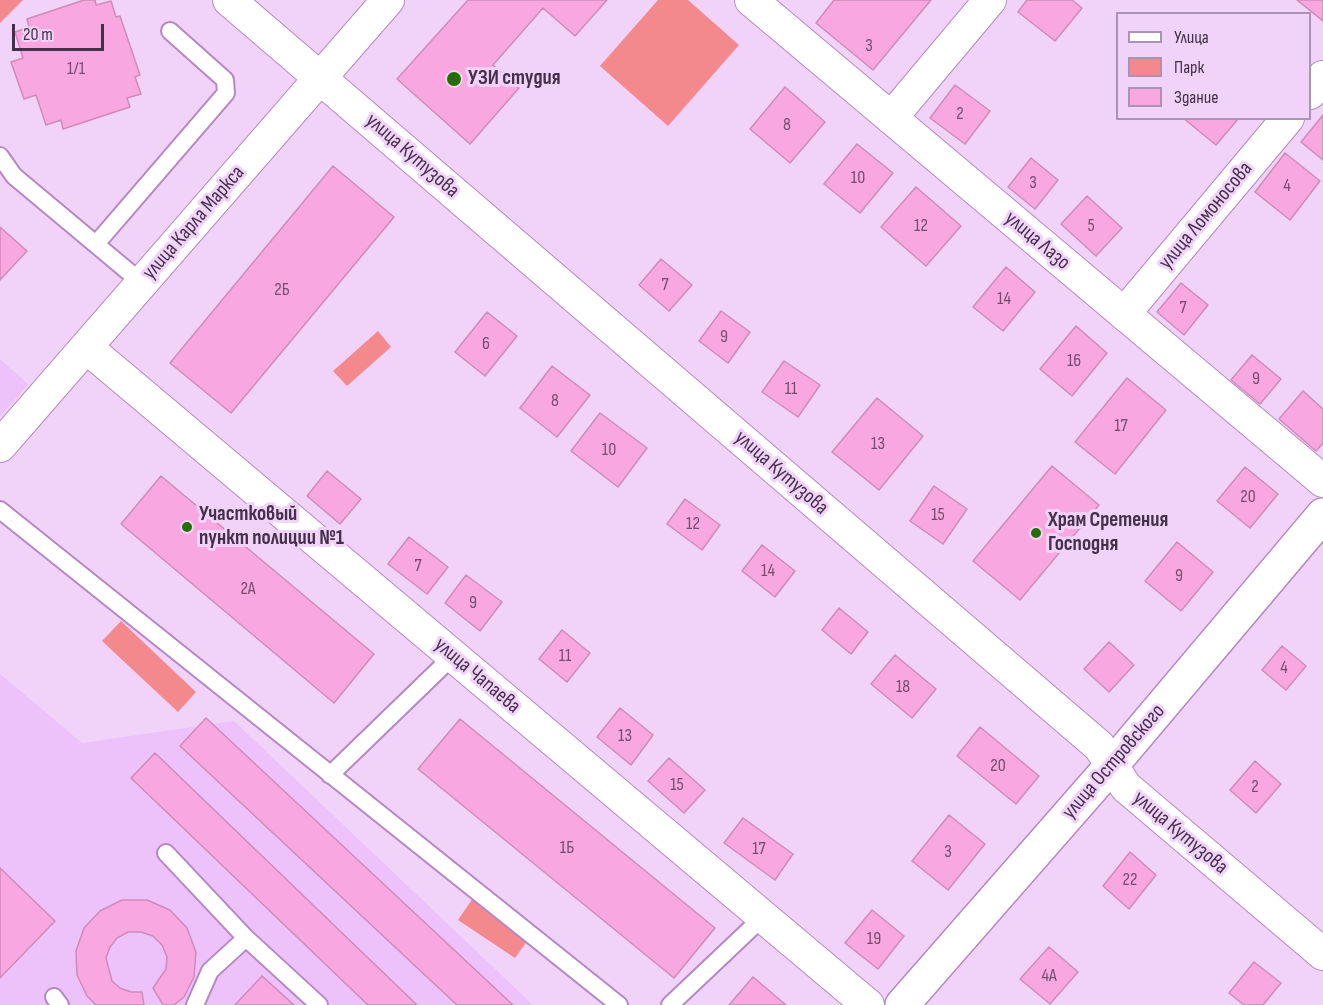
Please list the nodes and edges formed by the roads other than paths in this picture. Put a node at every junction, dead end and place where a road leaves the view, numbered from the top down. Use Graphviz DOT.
graph roads {
  1 [pos="229,0"];
  2 [pos="388,0"];
  3 [pos="751,0"];
  4 [pos="990,0"];
  5 [pos="170,32"];
  6 [pos="1323,77"];
  7 [pos="321,78"];
  8 [pos="1311,92"];
  9 [pos="891,118"];
  10 [pos="1286,120"];
  11 [pos="0,156"];
  12 [pos="96,244"];
  13 [pos="142,283"];
  14 [pos="1124,314"];
  15 [pos="86,347"];
  16 [pos="0,446"];
  17 [pos="1323,481"];
  18 [pos="0,510"];
  19 [pos="1323,515"];
  20 [pos="453,656"];
  21 [pos="1112,765"];
  22 [pos="330,775"];
  23 [pos="166,853"];
  24 [pos="763,917"];
  25 [pos="246,938"];
  26 [pos="1323,954"];
  27 [pos="195,1005"];
  28 [pos="319,1005"];
  29 [pos="619,1005"];
  30 [pos="670,1005"];
  31 [pos="868,1005"];
  32 [pos="902,1005"];
  1 -- 7 [label="street, улица Кутузова"];
  2 -- 7 [label="street, улица Карла Маркса"];
  3 -- 9 [label="street, улица Лазо"];
  4 -- 9 [label="street"];
  5 -- 12 [label="lane"];
  6 -- 8 [label="street"];
  7 -- 13 [label="street, улица Карла Маркса"];
  7 -- 21 [label="street, улица Кутузова"];
  9 -- 14 [label="street, улица Лазо"];
  10 -- 14 [label="street, улица Ломоносова"];
  11 -- 12 [label="lane"];
  12 -- 13 [label="lane"];
  13 -- 15 [label="street, улица Карла Маркса"];
  14 -- 17 [label="street, улица Лазо"];
  15 -- 16 [label="street, улица Карла Маркса"];
  15 -- 20 [label="street, улица Чапаева"];
  18 -- 22 [label="lane"];
  19 -- 21 [label="street, улица Островского"];
  20 -- 22 [label="lane"];
  20 -- 24 [label="street, улица Чапаева"];
  21 -- 26 [label="street, улица Кутузова"];
  21 -- 32 [label="street, улица Островского"];
  22 -- 29 [label="lane"];
  23 -- 25 [label="lane"];
  24 -- 30 [label="lane"];
  24 -- 31 [label="street, улица Чапаева"];
  25 -- 27 [label="lane"];
  25 -- 28 [label="lane"];
}
